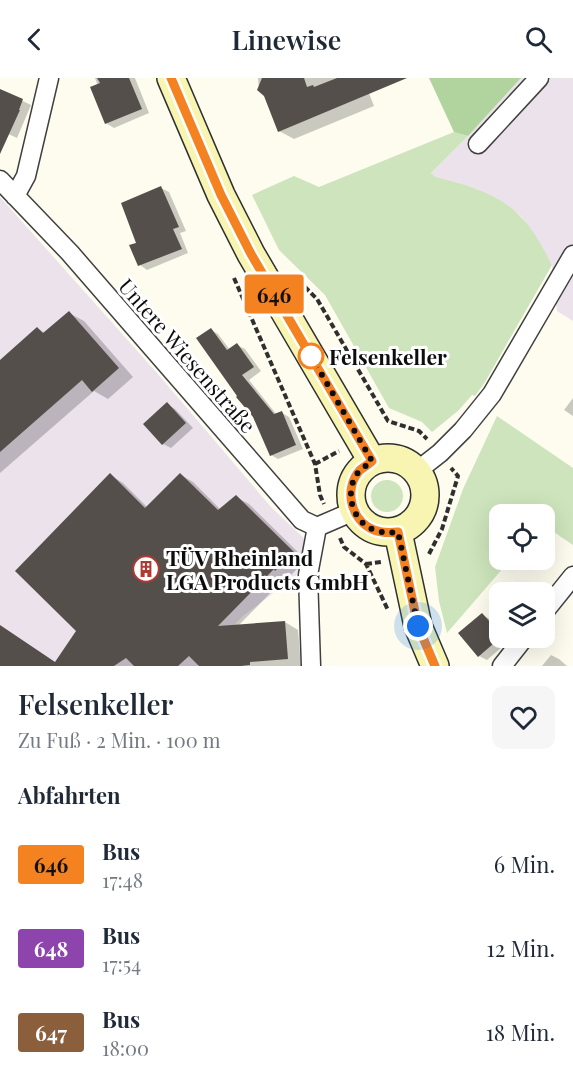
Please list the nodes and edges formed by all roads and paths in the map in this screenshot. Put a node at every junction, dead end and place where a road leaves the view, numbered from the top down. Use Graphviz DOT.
graph roads {
  1 [pos="49,78"];
  2 [pos="171,78"];
  3 [pos="539,78"];
  4 [pos="478,144"];
  5 [pos="0,180"];
  6 [pos="15,195"];
  7 [pos="573,255"];
  8 [pos="285,267"];
  9 [pos="440,453"];
  10 [pos="372,461"];
  11 [pos="315,464"];
  12 [pos="417,471"];
  13 [pos="334,519"];
  14 [pos="398,532"];
  15 [pos="429,552"];
  16 [pos="573,576"];
  17 [pos="555,598"];
  18 [pos="390,614"];
  19 [pos="516,648"];
  20 [pos="312,666"];
  21 [pos="435,666"];
  22 [pos="502,666"];
  1 -- 6 [label="street"];
  2 -- 10 [label="main road"];
  3 -- 4 [label="street"];
  5 -- 6 [label="street, Untere Wiesenstraße"];
  6 -- 13 [label="street, Untere Wiesenstraße"];
  7 -- 9 [label="street"];
  8 -- 9 [label="path"];
  9 -- 12 [label="street"];
  9 -- 15 [label="path"];
  10 -- 12 [label="main road"];
  10 -- 13 [label="main road"];
  11 -- 13 [label="path"];
  12 -- 14 [label="main road"];
  13 -- 14 [label="main road"];
  13 -- 18 [label="path"];
  13 -- 20 [label="street"];
  14 -- 21 [label="main road"];
  16 -- 17 [label="street"];
  19 -- 22 [label="street"];
}
